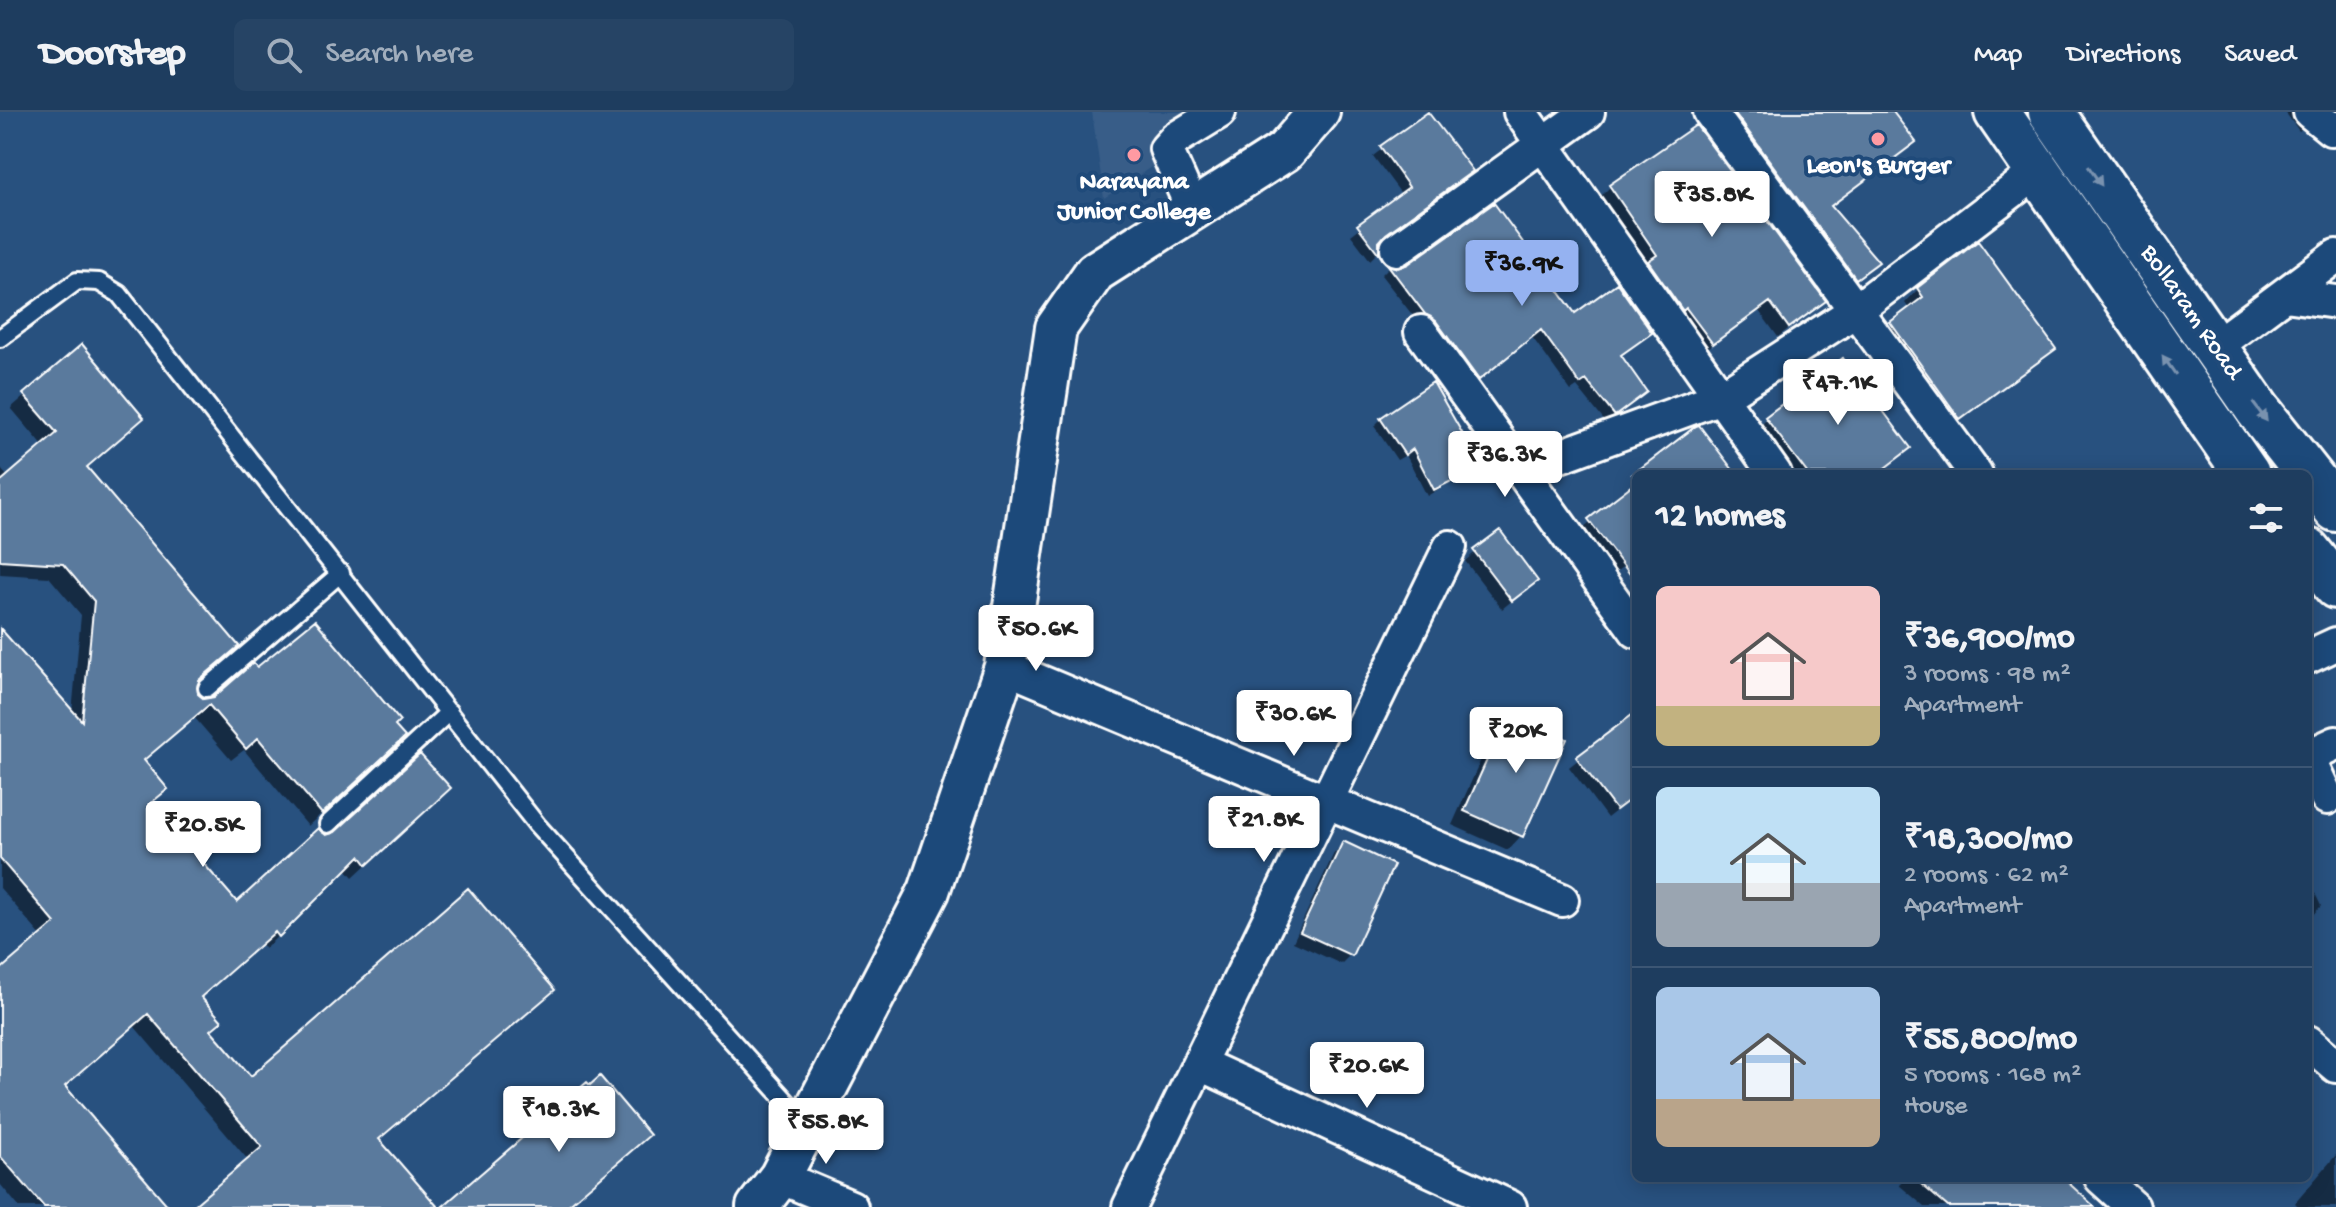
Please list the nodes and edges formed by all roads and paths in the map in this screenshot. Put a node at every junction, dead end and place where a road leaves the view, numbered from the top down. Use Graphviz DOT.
graph roads {
  1 [pos="1219,112"];
  2 [pos="1319,112"];
  3 [pos="1520,112"];
  4 [pos="1588,112"];
  5 [pos="1710,112"];
  6 [pos="1997,112"];
  7 [pos="2051,112"];
  8 [pos="2310,112"];
  9 [pos="2336,128"];
  10 [pos="1545,144"];
  11 [pos="2036,173"];
  12 [pos="1193,210"];
  13 [pos="1397,249"];
  14 [pos="2336,256"];
  15 [pos="2285,295"];
  16 [pos="2336,302"];
  17 [pos="1855,311"];
  18 [pos="1421,332"];
  19 [pos="0,338"];
  20 [pos="2214,347"];
  21 [pos="1721,397"];
  22 [pos="1772,470"];
  23 [pos="1973,470"];
  24 [pos="2244,470"];
  25 [pos="2307,470"];
  26 [pos="1519,471"];
  27 [pos="2312,477"];
  28 [pos="2336,509"];
  29 [pos="1450,547"];
  30 [pos="2312,556"];
  31 [pos="341,573"];
  32 [pos="2336,586"];
  33 [pos="1632,626"];
  34 [pos="2336,644"];
  35 [pos="2312,655"];
  36 [pos="1005,667"];
  37 [pos="207,688"];
  38 [pos="449,712"];
  39 [pos="2336,743"];
  40 [pos="2312,754"];
  41 [pos="2312,765"];
  42 [pos="2327,798"];
  43 [pos="1325,801"];
  44 [pos="328,824"];
  45 [pos="1562,900"];
  46 [pos="2312,1045"];
  47 [pos="1200,1064"];
  48 [pos="2336,1066"];
  49 [pos="808,1125"];
  50 [pos="2105,1182"];
  51 [pos="769,1192"];
  52 [pos="851,1207"];
  53 [pos="1129,1207"];
  54 [pos="1510,1207"];
  55 [pos="2133,1207"];
  1 -- 12 [label="street"];
  2 -- 12 [label="street"];
  3 -- 10 [label="street"];
  4 -- 10 [label="street"];
  5 -- 17 [label="street"];
  6 -- 11 [label="main road, Bollaram Road"];
  7 -- 20 [label="main road, Bollaram Road, one-way"];
  8 -- 9 [label="street"];
  10 -- 13 [label="street"];
  10 -- 21 [label="street"];
  11 -- 17 [label="street"];
  24 -- 11 [label="main road, Bollaram Road, one-way"];
  12 -- 36 [label="street"];
  14 -- 15 [label="street"];
  15 -- 16 [label="street"];
  15 -- 20 [label="street"];
  17 -- 21 [label="street"];
  17 -- 23 [label="street"];
  18 -- 26 [label="street"];
  19 -- 31 [label="lane"];
  20 -- 25 [label="main road, Bollaram Road, one-way"];
  21 -- 22 [label="street"];
  21 -- 26 [label="street"];
  26 -- 33 [label="street"];
  27 -- 28 [label="main road, Bollaram Road, one-way"];
  29 -- 43 [label="street"];
  30 -- 32 [label="main road"];
  31 -- 37 [label="lane"];
  31 -- 38 [label="lane"];
  34 -- 35 [label="street"];
  36 -- 43 [label="street"];
  36 -- 49 [label="street"];
  38 -- 44 [label="lane"];
  38 -- 49 [label="lane"];
  39 -- 40 [label="street"];
  41 -- 42 [label="street"];
  43 -- 45 [label="street"];
  43 -- 47 [label="street"];
  46 -- 48 [label="street"];
  47 -- 53 [label="street"];
  47 -- 54 [label="street"];
  49 -- 51 [label="street"];
  50 -- 55 [label="street"];
  51 -- 52 [label="street"];
}
